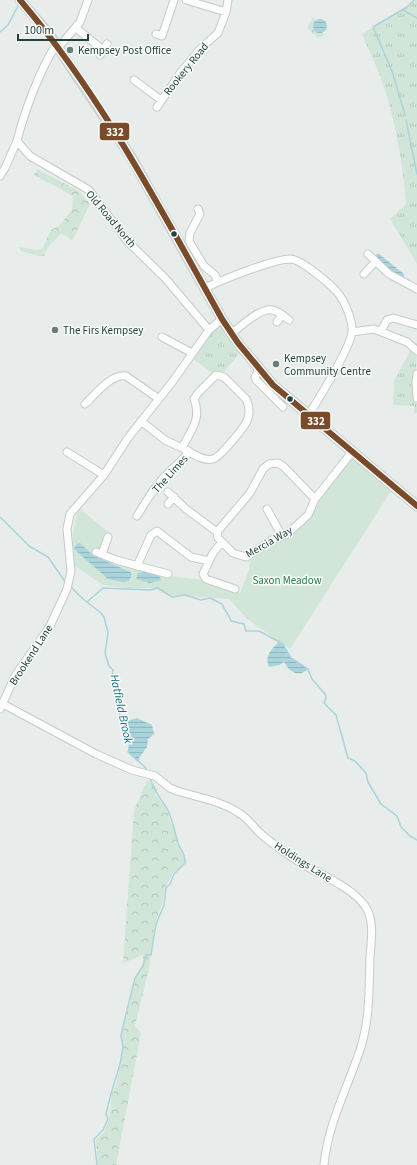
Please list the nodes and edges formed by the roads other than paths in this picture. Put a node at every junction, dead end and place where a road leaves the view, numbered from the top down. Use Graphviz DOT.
graph roads {
  1 [pos="88,0"];
  2 [pos="174,0"];
  3 [pos="186,0"];
  4 [pos="228,0"];
  5 [pos="22,2"];
  6 [pos="226,12"];
  7 [pos="76,28"];
  8 [pos="156,34"];
  9 [pos="57,47"];
  10 [pos="104,50"];
  11 [pos="134,80"];
  12 [pos="17,141"];
  13 [pos="0,176"];
  14 [pos="198,209"];
  15 [pos="368,254"];
  16 [pos="374,262"];
  17 [pos="364,274"];
  18 [pos="218,282"];
  19 [pos="205,288"];
  20 [pos="417,289"];
  21 [pos="282,315"];
  22 [pos="222,319"];
  23 [pos="289,320"];
  24 [pos="277,322"];
  25 [pos="417,325"];
  26 [pos="209,330"];
  27 [pos="381,331"];
  28 [pos="352,332"];
  29 [pos="231,334"];
  30 [pos="162,337"];
  31 [pos="417,351"];
  32 [pos="192,353"];
  33 [pos="259,370"];
  34 [pos="417,374"];
  35 [pos="417,398"];
  36 [pos="159,399"];
  37 [pos="85,404"];
  38 [pos="283,407"];
  39 [pos="308,416"];
  40 [pos="141,421"];
  41 [pos="182,448"];
  42 [pos="189,451"];
  43 [pos="67,452"];
  44 [pos="352,452"];
  45 [pos="104,474"];
  46 [pos="315,499"];
  47 [pos="168,504"];
  48 [pos="417,506"];
  49 [pos="267,509"];
  50 [pos="137,516"];
  51 [pos="216,532"];
  52 [pos="282,536"];
  53 [pos="108,537"];
  54 [pos="222,542"];
  55 [pos="208,562"];
  56 [pos="137,566"];
  57 [pos="168,574"];
  58 [pos="235,589"];
  59 [pos="1,707"];
  60 [pos="324,1165"];
  1 -- 7 [label="street"];
  2 -- 8 [label="street"];
  3 -- 6 [label="street"];
  4 -- 6 [label="street, Rookery Road"];
  5 -- 9 [label="main road"];
  6 -- 11 [label="street, Rookery Road"];
  7 -- 9 [label="street"];
  7 -- 10 [label="street"];
  9 -- 12 [label="street"];
  9 -- 19 [label="main road"];
  12 -- 13 [label="street"];
  12 -- 26 [label="street, Old Road North"];
  14 -- 18 [label="street"];
  15 -- 16 [label="street"];
  16 -- 17 [label="street"];
  16 -- 20 [label="street"];
  18 -- 19 [label="street"];
  18 -- 28 [label="street"];
  19 -- 22 [label="main road"];
  21 -- 23 [label="street"];
  21 -- 24 [label="street"];
  21 -- 29 [label="street"];
  22 -- 26 [label="street, Brookend Lane"];
  22 -- 29 [label="main road"];
  25 -- 27 [label="street"];
  26 -- 32 [label="street, Brookend Lane"];
  27 -- 28 [label="street"];
  27 -- 31 [label="street"];
  28 -- 39 [label="street"];
  29 -- 33 [label="main road"];
  30 -- 32 [label="street"];
  32 -- 36 [label="street, Brookend Lane"];
  33 -- 38 [label="street"];
  33 -- 39 [label="main road"];
  34 -- 35 [label="street"];
  36 -- 37 [label="street"];
  36 -- 40 [label="street, Brookend Lane"];
  39 -- 44 [label="main road"];
  40 -- 41 [label="street, The Limes"];
  40 -- 45 [label="street, Brookend Lane"];
  41 -- 42 [label="street, The Limes"];
  41 -- 42 [label="street, The Limes"];
  42 -- 50 [label="street, The Limes"];
  43 -- 45 [label="street"];
  44 -- 46 [label="street, Mercia Way"];
  44 -- 48 [label="main road"];
  45 -- 59 [label="street, Brookend Lane"];
  46 -- 51 [label="street"];
  46 -- 52 [label="street, Mercia Way"];
  47 -- 51 [label="street, Mercia Way"];
  49 -- 52 [label="street"];
  51 -- 54 [label="street, Mercia Way"];
  52 -- 54 [label="street, Mercia Way"];
  53 -- 56 [label="street"];
  54 -- 55 [label="street"];
  55 -- 56 [label="street"];
  55 -- 58 [label="street"];
  56 -- 57 [label="street"];
  59 -- 60 [label="street, Holdings Lane"];
}
